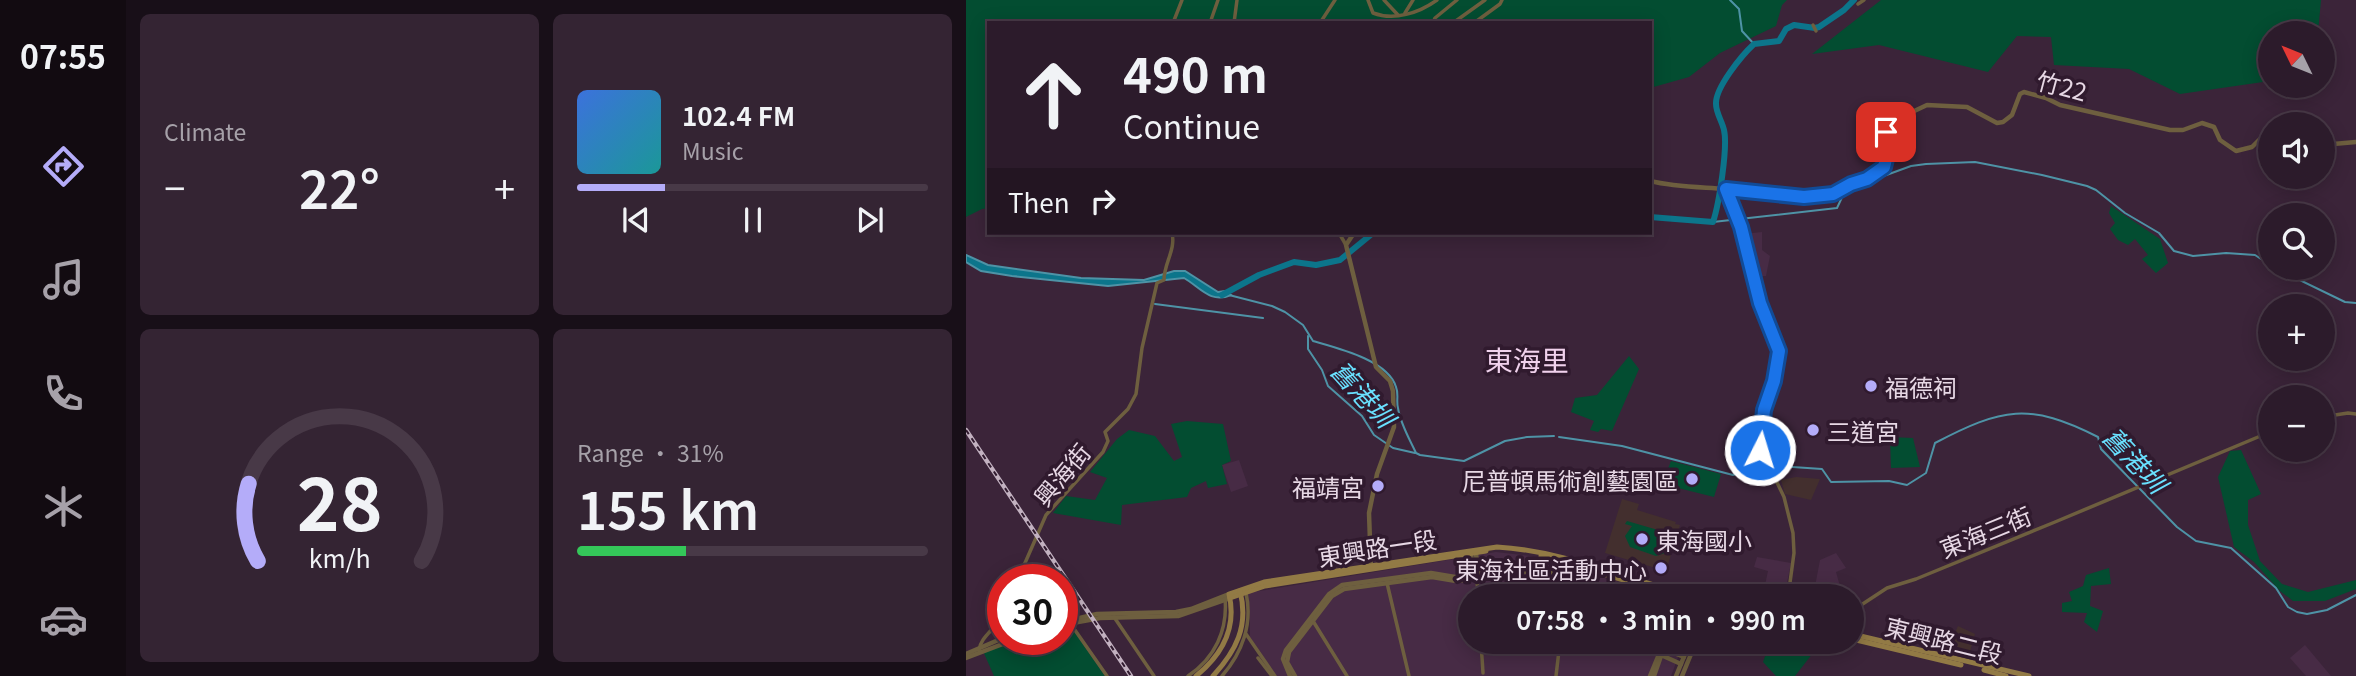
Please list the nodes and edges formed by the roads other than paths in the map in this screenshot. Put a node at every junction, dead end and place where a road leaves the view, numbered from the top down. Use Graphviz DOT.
graph roads {
  1 [pos="1182,0"];
  2 [pos="1218,0"];
  3 [pos="1237,0"];
  4 [pos="1335,0"];
  5 [pos="1368,0"];
  6 [pos="1384,0"];
  7 [pos="1413,0"];
  8 [pos="1437,0"];
  9 [pos="1457,0"];
  10 [pos="1485,0"];
  11 [pos="1502,0"];
  12 [pos="1864,0"];
  13 [pos="1858,4"];
  14 [pos="1404,14"];
  15 [pos="1398,15"];
  16 [pos="1174,21"];
  17 [pos="1211,21"];
  18 [pos="1234,21"];
  19 [pos="1321,21"];
  20 [pos="1434,21"];
  21 [pos="1456,21"];
  22 [pos="1477,21"];
  23 [pos="2258,142"];
  24 [pos="2356,142"];
  25 [pos="2335,144"];
  26 [pos="1652,182"];
  27 [pos="1726,189"];
  28 [pos="1172,235"];
  29 [pos="1340,235"];
  30 [pos="1353,235"];
  31 [pos="1346,245"];
  32 [pos="2356,414"];
  33 [pos="2335,416"];
  34 [pos="2258,437"];
  35 [pos="1474,553"];
  36 [pos="1024,564"];
  37 [pos="1371,567"];
  38 [pos="1477,576"];
  39 [pos="1571,580"];
  40 [pos="1386,581"];
  41 [pos="1477,584"];
  42 [pos="1570,584"];
  43 [pos="1584,584"];
  44 [pos="1586,584"];
  45 [pos="1637,584"];
  46 [pos="1653,584"];
  47 [pos="1789,584"];
  48 [pos="1243,590"];
  49 [pos="1227,597"];
  50 [pos="1864,603"];
  51 [pos="1114,617"];
  52 [pos="1078,619"];
  53 [pos="1312,619"];
  54 [pos="1078,621"];
  55 [pos="1078,634"];
  56 [pos="1245,634"];
  57 [pos="987,635"];
  58 [pos="1864,640"];
  59 [pos="1864,640"];
  60 [pos="1242,645"];
  61 [pos="987,646"];
  62 [pos="987,648"];
  63 [pos="979,650"];
  64 [pos="1482,654"];
  65 [pos="1559,654"];
  66 [pos="1661,654"];
  67 [pos="1666,654"];
  68 [pos="1673,654"];
  69 [pos="1685,654"];
  70 [pos="1691,654"];
  71 [pos="966,656"];
  72 [pos="1684,657"];
  73 [pos="1681,664"];
  74 [pos="1483,673"];
  75 [pos="1194,675"];
  76 [pos="1107,676"];
  77 [pos="1154,676"];
  78 [pos="1213,676"];
  79 [pos="1222,676"];
  80 [pos="1273,676"];
  81 [pos="1293,676"];
  82 [pos="1347,676"];
  83 [pos="1409,676"];
  84 [pos="1556,676"];
  85 [pos="1652,676"];
  86 [pos="1676,676"];
  87 [pos="1682,676"];
  88 [pos="2006,676"];
  89 [pos="2029,676"];
  1 -- 16 [label="street"];
  2 -- 17 [label="street"];
  3 -- 18 [label="street"];
  4 -- 19 [label="street"];
  5 -- 15 [label="street"];
  6 -- 15 [label="street"];
  7 -- 14 [label="street"];
  8 -- 14 [label="street"];
  9 -- 20 [label="street"];
  10 -- 21 [label="street"];
  11 -- 22 [label="street"];
  12 -- 13 [label="street"];
  14 -- 15 [label="street"];
  23 -- 27 [label="street, 竹22 / 竹22"];
  24 -- 25 [label="street"];
  26 -- 27 [label="street, 竹22"];
  27 -- 47 [label="street"];
  28 -- 36 [label="street, 興海街"];
  29 -- 31 [label="street"];
  30 -- 31 [label="street"];
  31 -- 37 [label="street"];
  32 -- 33 [label="street"];
  34 -- 50 [label="street, 東海三街"];
  35 -- 37 [label="main road, 東興路一段"];
  35 -- 38 [label="street"];
  35 -- 45 [label="main road, 東興路一段"];
  35 -- 46 [label="main road, 東興路一段"];
  37 -- 48 [label="main road, 東興路一段"];
  38 -- 39 [label="street"];
  38 -- 40 [label="street"];
  38 -- 41 [label="street"];
  39 -- 42 [label="street"];
  39 -- 43 [label="street"];
  39 -- 44 [label="street"];
  40 -- 53 [label="street"];
  40 -- 83 [label="street"];
  48 -- 49 [label="main road, 東興路一段"];
  48 -- 56 [label="street"];
  48 -- 78 [label="main road"];
  49 -- 51 [label="street, 東興路一段"];
  49 -- 52 [label="street, 東興路一段"];
  49 -- 75 [label="main road"];
  51 -- 54 [label="street, 東興路一段"];
  51 -- 77 [label="street"];
  53 -- 81 [label="street"];
  53 -- 82 [label="street"];
  55 -- 76 [label="street"];
  56 -- 60 [label="street"];
  56 -- 80 [label="street"];
  57 -- 63 [label="street"];
  58 -- 88 [label="main road, 東興路二段"];
  59 -- 89 [label="main road, 東興路二段"];
  60 -- 79 [label="street"];
  60 -- 80 [label="street"];
  61 -- 63 [label="street"];
  62 -- 63 [label="street"];
  63 -- 71 [label="street"];
  64 -- 74 [label="street"];
  65 -- 84 [label="street"];
  66 -- 85 [label="street"];
  67 -- 73 [label="street"];
  68 -- 72 [label="street"];
  69 -- 72 [label="street"];
  70 -- 87 [label="street"];
  72 -- 73 [label="street"];
  73 -- 86 [label="street"];
}
